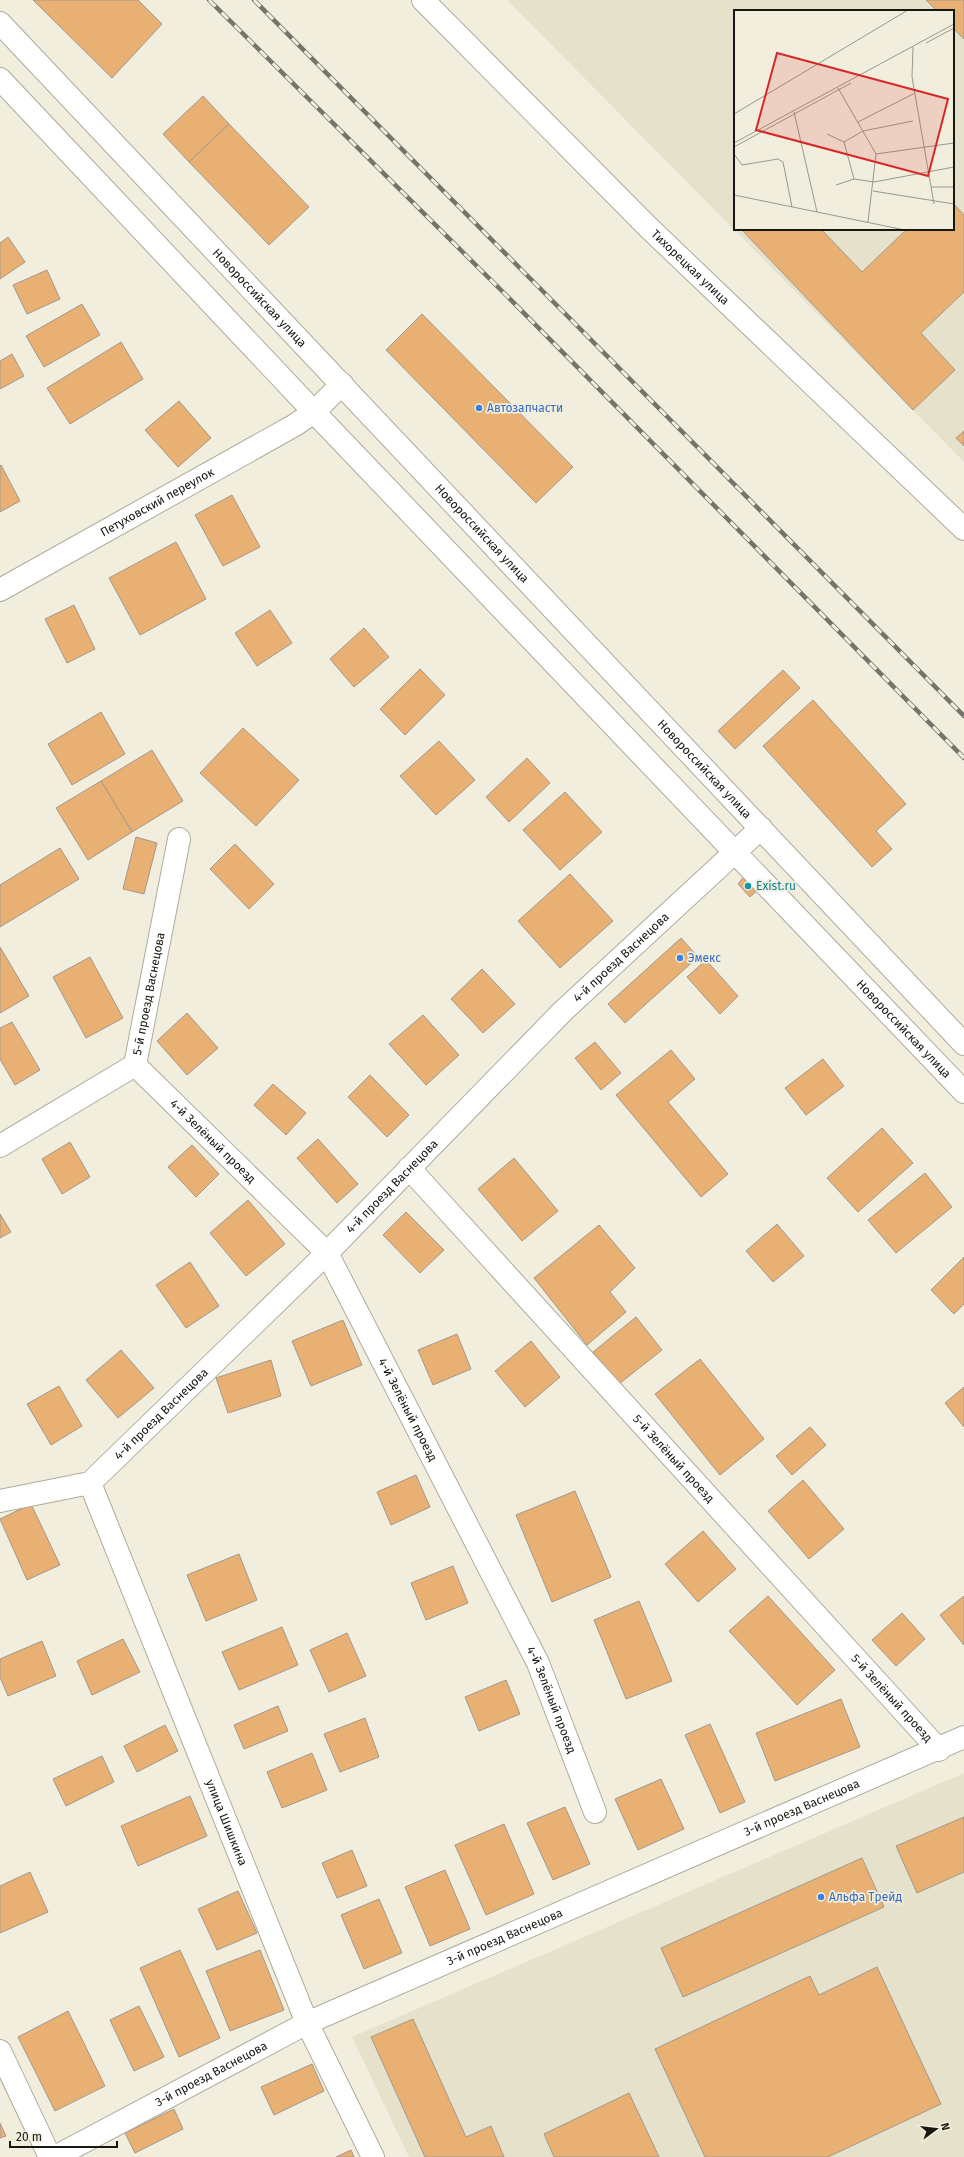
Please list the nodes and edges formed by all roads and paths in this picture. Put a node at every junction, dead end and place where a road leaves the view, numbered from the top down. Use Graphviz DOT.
graph roads {
  1 [pos="423,0"];
  2 [pos="0,23"];
  3 [pos="0,79"];
  4 [pos="342,384"];
  5 [pos="314,412"];
  6 [pos="964,529"];
  7 [pos="0,590"];
  8 [pos="761,828"];
  9 [pos="179,839"];
  10 [pos="737,852"];
  11 [pos="964,1044"];
  12 [pos="135,1065"];
  13 [pos="964,1092"];
  14 [pos="0,1146"];
  15 [pos="409,1168"];
  16 [pos="327,1253"];
  17 [pos="90,1484"];
  18 [pos="0,1501"];
  19 [pos="964,1738"];
  20 [pos="938,1750"];
  21 [pos="594,1812"];
  22 [pos="307,2023"];
  23 [pos="0,2051"];
  24 [pos="50,2157"];
  25 [pos="55,2157"];
  26 [pos="373,2157"];
  1 -- 6 [label="street, Тихорецкая улица"];
  2 -- 4 [label="street, Новороссийская улица"];
  3 -- 5 [label="street, Новороссийская улица"];
  4 -- 5 [label="street, Петуховский переулок"];
  4 -- 8 [label="street, Новороссийская улица"];
  5 -- 7 [label="street, Петуховский переулок"];
  5 -- 10 [label="street, Новороссийская улица"];
  8 -- 10 [label="street, 4-й проезд Васнецова"];
  8 -- 11 [label="street, Новороссийская улица"];
  9 -- 12 [label="street, 5-й проезд Васнецова"];
  10 -- 13 [label="street, Новороссийская улица"];
  10 -- 15 [label="street, 4-й проезд Васнецова"];
  12 -- 14 [label="street, 5-й проезд Васнецова"];
  12 -- 16 [label="street, 4-й Зелёный проезд"];
  15 -- 16 [label="street, 4-й проезд Васнецова"];
  15 -- 20 [label="street, 5-й Зелёный проезд"];
  16 -- 17 [label="street, 4-й проезд Васнецова"];
  16 -- 21 [label="street, 4-й Зелёный проезд"];
  17 -- 18 [label="street"];
  17 -- 22 [label="street, улица Шишкина"];
  19 -- 20 [label="street, 3-й проезд Васнецова"];
  20 -- 22 [label="street, 3-й проезд Васнецова"];
  22 -- 25 [label="street, 3-й проезд Васнецова"];
  22 -- 26 [label="street, улица Шишкина"];
  23 -- 24 [label="street"];
}
